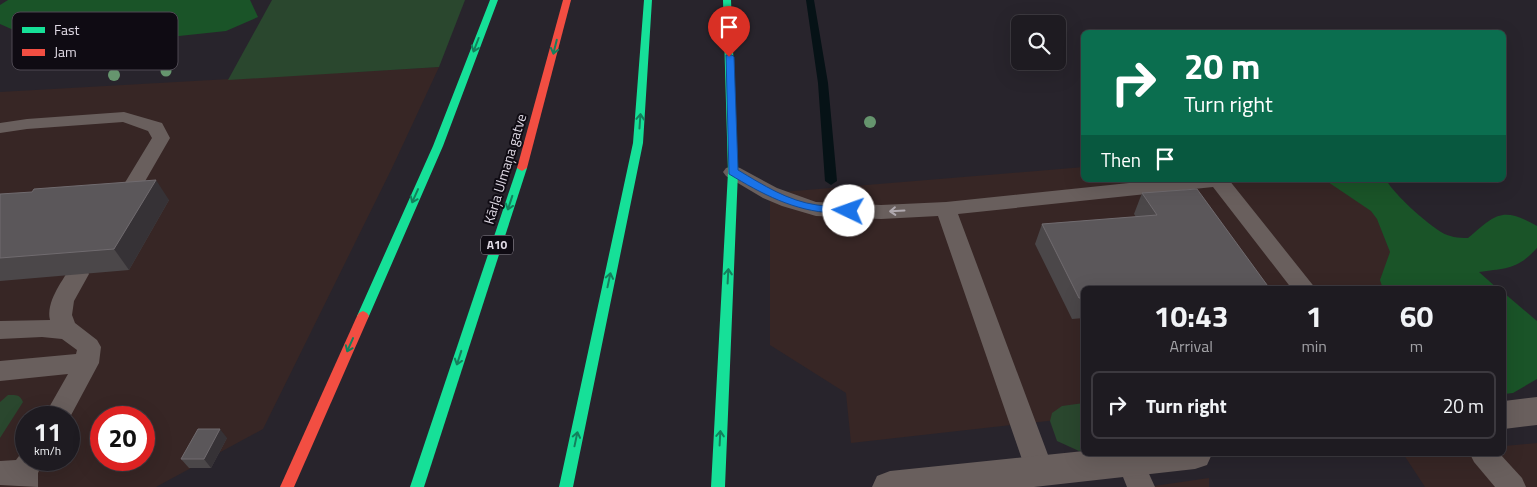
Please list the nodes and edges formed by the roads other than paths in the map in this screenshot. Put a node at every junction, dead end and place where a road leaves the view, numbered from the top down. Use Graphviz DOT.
graph roads {
  1 [pos="494,0"];
  2 [pos="567,0"];
  3 [pos="648,0"];
  4 [pos="727,0"];
  5 [pos="0,128"];
  6 [pos="733,172"];
  7 [pos="1199,182"];
  8 [pos="1220,182"];
  9 [pos="122,204"];
  10 [pos="946,209"];
  11 [pos="78,274"];
  12 [pos="1303,286"];
  13 [pos="0,330"];
  14 [pos="67,330"];
  15 [pos="87,363"];
  16 [pos="0,371"];
  17 [pos="63,406"];
  18 [pos="1537,411"];
  19 [pos="1506,415"];
  20 [pos="1189,456"];
  21 [pos="1485,456"];
  22 [pos="1040,471"];
  23 [pos="1135,474"];
  24 [pos="287,487"];
  25 [pos="417,487"];
  26 [pos="566,487"];
  27 [pos="718,487"];
  28 [pos="890,487"];
  29 [pos="1512,487"];
  1 -- 24 [label="highway, one-way"];
  2 -- 25 [label="highway, Kārļa Ulmaņa gatve / A10, one-way"];
  26 -- 3 [label="highway, one-way"];
  4 -- 6 [label="highway"];
  5 -- 9 [label="lane"];
  10 -- 6 [label="lane, one-way"];
  27 -- 6 [label="highway, one-way"];
  7 -- 10 [label="lane"];
  8 -- 12 [label="lane"];
  10 -- 22 [label="lane"];
  11 -- 14 [label="lane"];
  13 -- 14 [label="lane"];
  14 -- 15 [label="lane"];
  15 -- 16 [label="lane"];
  15 -- 17 [label="lane"];
  18 -- 19 [label="street"];
  20 -- 23 [label="street"];
  21 -- 29 [label="lane"];
  22 -- 23 [label="street"];
  22 -- 28 [label="street"];
}
